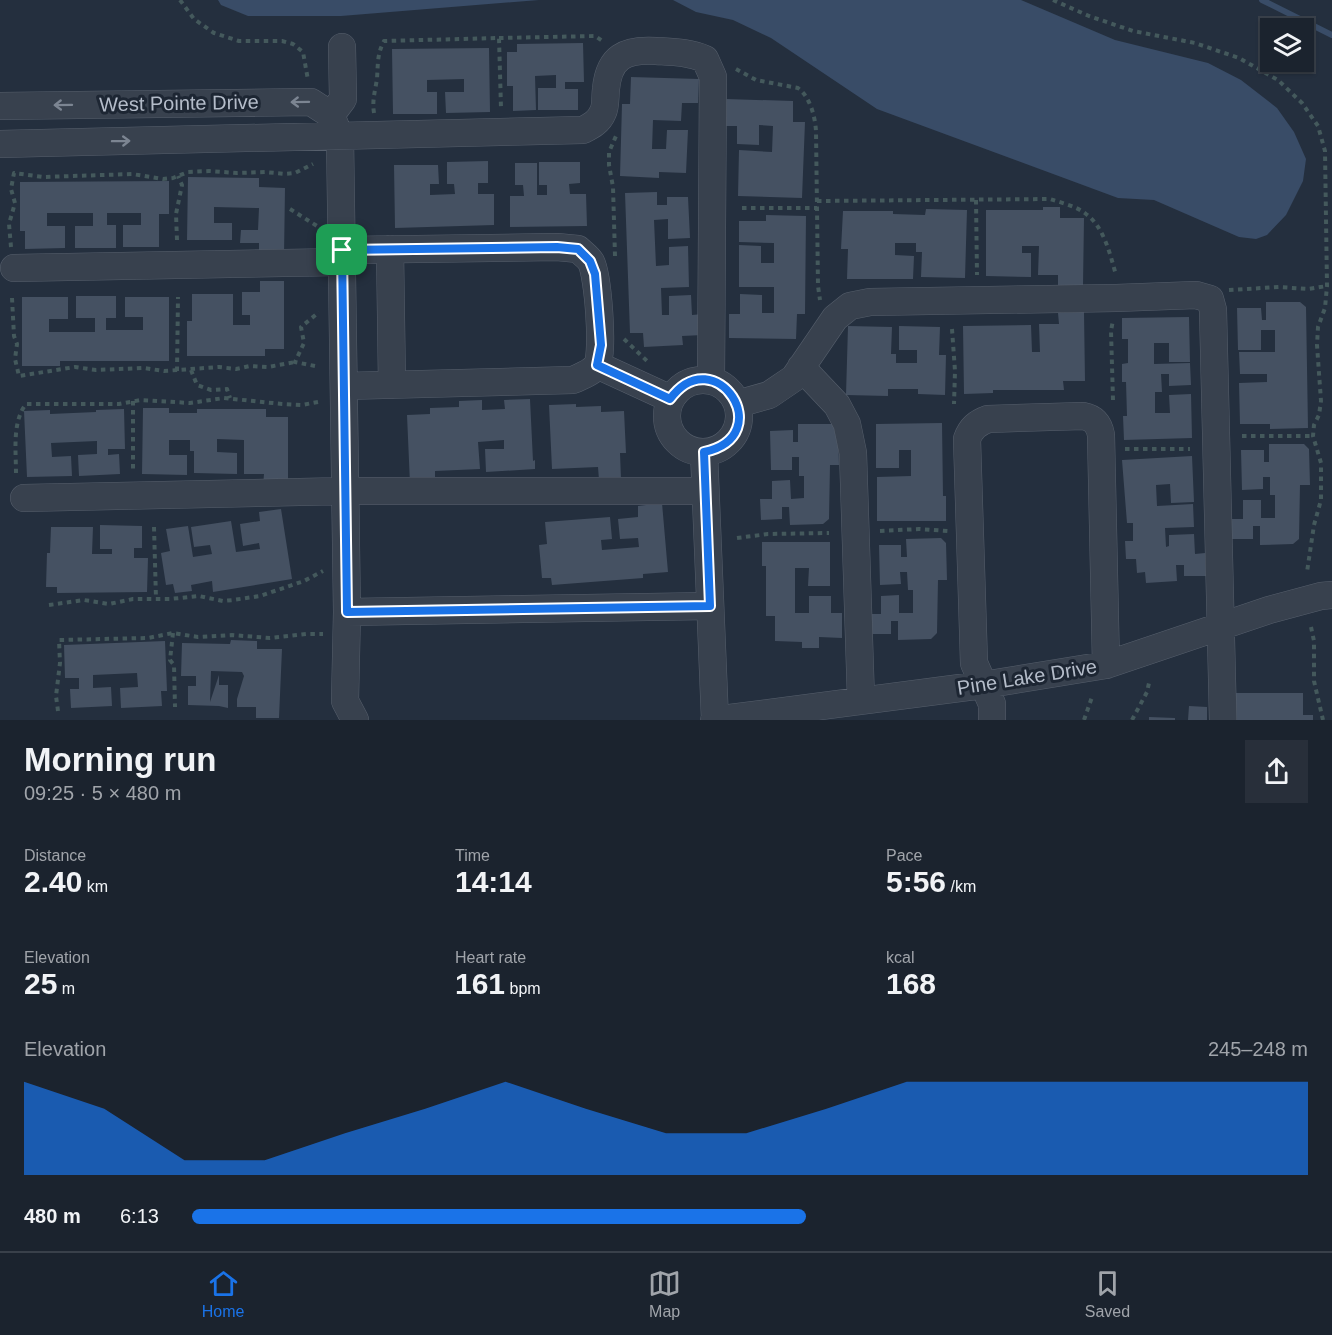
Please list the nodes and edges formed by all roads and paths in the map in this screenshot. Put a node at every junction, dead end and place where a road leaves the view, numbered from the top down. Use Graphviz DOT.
graph roads {
  1 [pos="180,0"];
  2 [pos="1053,0"];
  3 [pos="500,38"];
  4 [pos="342,47"];
  5 [pos="620,57"];
  6 [pos="734,68"];
  7 [pos="0,106"];
  8 [pos="501,111"];
  9 [pos="375,117"];
  10 [pos="328,118"];
  11 [pos="616,128"];
  12 [pos="0,144"];
  13 [pos="314,164"];
  14 [pos="178,176"];
  15 [pos="976,200"];
  16 [pos="817,201"];
  17 [pos="742,208"];
  18 [pos="817,208"];
  19 [pos="291,209"];
  20 [pos="317,226"];
  21 [pos="177,240"];
  22 [pos="390,249"];
  23 [pos="342,256"];
  24 [pos="13,257"];
  25 [pos="615,259"];
  26 [pos="977,275"];
  27 [pos="1117,282"];
  28 [pos="1327,286"];
  29 [pos="1221,291"];
  30 [pos="178,297"];
  31 [pos="12,298"];
  32 [pos="822,308"];
  33 [pos="1116,311"];
  34 [pos="319,312"];
  35 [pos="952,329"];
  36 [pos="621,334"];
  37 [pos="295,362"];
  38 [pos="597,365"];
  39 [pos="652,365"];
  40 [pos="315,366"];
  41 [pos="801,368"];
  42 [pos="177,370"];
  43 [pos="191,370"];
  44 [pos="711,381"];
  45 [pos="392,385"];
  46 [pos="344,386"];
  47 [pos="230,398"];
  48 [pos="670,399"];
  49 [pos="1113,400"];
  50 [pos="133,401"];
  51 [pos="318,402"];
  52 [pos="737,404"];
  53 [pos="954,404"];
  54 [pos="1242,436"];
  55 [pos="1313,436"];
  56 [pos="1190,448"];
  57 [pos="1124,449"];
  58 [pos="704,452"];
  59 [pos="133,475"];
  60 [pos="20,485"];
  61 [pos="345,491"];
  62 [pos="705,491"];
  63 [pos="154,527"];
  64 [pos="880,531"];
  65 [pos="956,532"];
  66 [pos="829,533"];
  67 [pos="737,538"];
  68 [pos="323,571"];
  69 [pos="1307,572"];
  70 [pos="1332,596"];
  71 [pos="156,599"];
  72 [pos="49,605"];
  73 [pos="710,606"];
  74 [pos="347,612"];
  75 [pos="1221,627"];
  76 [pos="1311,627"];
  77 [pos="173,633"];
  78 [pos="323,634"];
  79 [pos="1106,665"];
  80 [pos="1149,683"];
  81 [pos="983,685"];
  82 [pos="1092,697"];
  83 [pos="861,700"];
  84 [pos="175,706"];
  85 [pos="58,711"];
  86 [pos="756,717"];
  87 [pos="355,720"];
  88 [pos="714,720"];
  89 [pos="992,720"];
  90 [pos="1084,720"];
  91 [pos="1132,720"];
  92 [pos="1223,720"];
  93 [pos="1323,720"];
  1 -- 10 [label="path"];
  2 -- 28 [label="path"];
  3 -- 5 [label="path"];
  3 -- 8 [label="path"];
  3 -- 9 [label="path"];
  4 -- 10 [label="street"];
  5 -- 10 [label="street"];
  5 -- 44 [label="street"];
  6 -- 16 [label="path"];
  10 -- 7 [label="street, West Pointe Drive, one-way"];
  12 -- 10 [label="street, West Pointe Drive, one-way"];
  10 -- 23 [label="street"];
  11 -- 25 [label="path"];
  13 -- 14 [label="path"];
  14 -- 21 [label="path"];
  14 -- 24 [label="path"];
  15 -- 16 [label="path"];
  15 -- 26 [label="path"];
  15 -- 27 [label="path"];
  16 -- 18 [label="path"];
  17 -- 18 [label="path"];
  18 -- 32 [label="path"];
  19 -- 20 [label="path"];
  22 -- 23 [label="street"];
  22 -- 38 [label="street"];
  22 -- 45 [label="street"];
  23 -- 24 [label="street"];
  23 -- 46 [label="street"];
  28 -- 29 [label="path"];
  28 -- 55 [label="path"];
  30 -- 42 [label="path"];
  31 -- 42 [label="path"];
  33 -- 49 [label="path"];
  34 -- 37 [label="path"];
  35 -- 53 [label="path"];
  36 -- 39 [label="path"];
  37 -- 40 [label="path"];
  37 -- 43 [label="path"];
  38 -- 45 [label="street"];
  38 -- 48 [label="street"];
  41 -- 52 [label="street"];
  41 -- 75 [label="street"];
  41 -- 83 [label="street"];
  42 -- 43 [label="path"];
  43 -- 47 [label="path"];
  44 -- 48 [label="street"];
  44 -- 52 [label="street"];
  45 -- 46 [label="street"];
  46 -- 61 [label="street"];
  47 -- 50 [label="path"];
  47 -- 51 [label="path"];
  48 -- 58 [label="street"];
  50 -- 59 [label="path"];
  50 -- 60 [label="path"];
  52 -- 58 [label="street"];
  54 -- 55 [label="path"];
  55 -- 69 [label="path"];
  56 -- 57 [label="path"];
  58 -- 62 [label="street"];
  60 -- 61 [label="street"];
  61 -- 62 [label="street"];
  61 -- 74 [label="street"];
  62 -- 73 [label="street"];
  63 -- 71 [label="path"];
  64 -- 65 [label="path"];
  66 -- 67 [label="path"];
  68 -- 71 [label="path"];
  70 -- 75 [label="street, Pine Lake Drive"];
  71 -- 72 [label="path"];
  73 -- 74 [label="street"];
  73 -- 88 [label="street"];
  74 -- 87 [label="street"];
  75 -- 79 [label="street, Pine Lake Drive"];
  75 -- 92 [label="street"];
  76 -- 93 [label="path"];
  77 -- 78 [label="path"];
  77 -- 84 [label="path"];
  77 -- 85 [label="path"];
  79 -- 81 [label="street, Pine Lake Drive"];
  79 -- 81 [label="street"];
  80 -- 91 [label="path"];
  81 -- 83 [label="street, Pine Lake Drive"];
  81 -- 89 [label="street"];
  82 -- 90 [label="path"];
  83 -- 86 [label="street, Pine Lake Drive"];
  86 -- 88 [label="street, Pine Lake Drive"];
}
